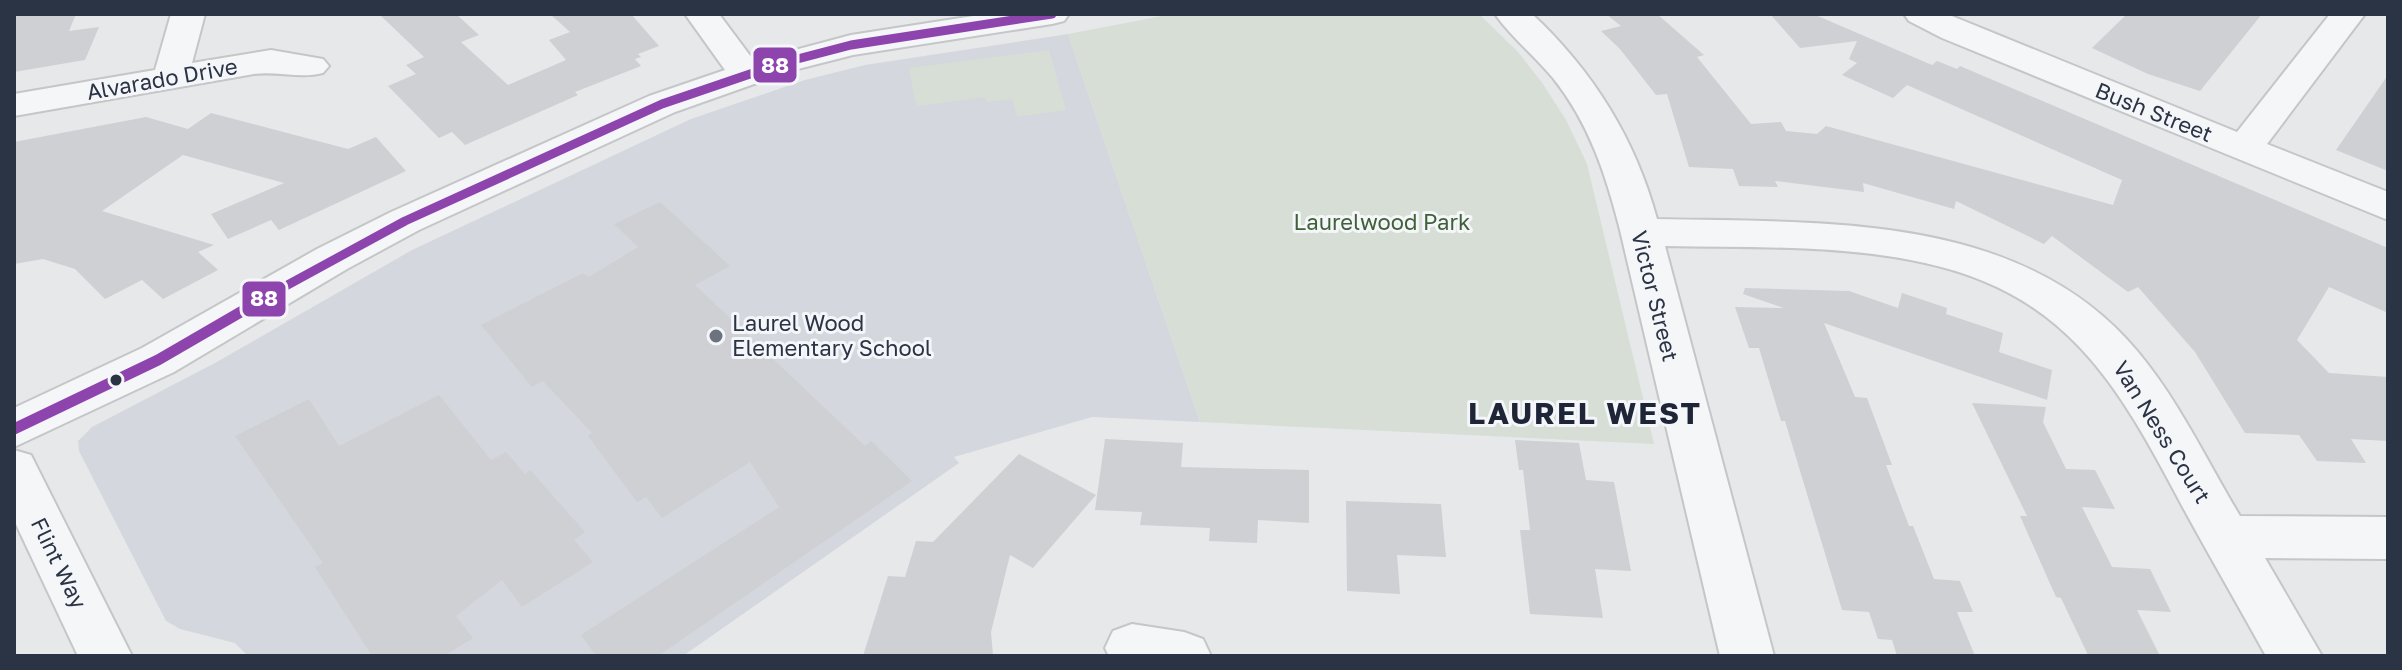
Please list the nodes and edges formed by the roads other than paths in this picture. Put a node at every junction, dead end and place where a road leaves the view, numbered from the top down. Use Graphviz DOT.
graph roads {
  1 [pos="188,14"];
  2 [pos="702,14"];
  3 [pos="1052,14"];
  4 [pos="1512,14"];
  5 [pos="1921,14"];
  6 [pos="2348,14"];
  7 [pos="1001,17"];
  8 [pos="311,66"];
  9 [pos="746,74"];
  10 [pos="171,77"];
  11 [pos="14,105"];
  12 [pos="2244,148"];
  13 [pos="2388,207"];
  14 [pos="1639,232"];
  15 [pos="14,429"];
  16 [pos="14,469"];
  17 [pos="2226,537"];
  18 [pos="2388,538"];
  19 [pos="1132,648"];
  20 [pos="105,656"];
  21 [pos="1184,656"];
  22 [pos="1747,656"];
  23 [pos="2295,656"];
  1 -- 10 [label="street"];
  2 -- 9 [label="street"];
  3 -- 7 [label="street"];
  4 -- 14 [label="street, Victor Street"];
  5 -- 12 [label="street, Bush Street"];
  6 -- 12 [label="street"];
  7 -- 9 [label="street"];
  8 -- 10 [label="street, Alvarado Drive"];
  9 -- 15 [label="street"];
  10 -- 11 [label="street, Alvarado Drive"];
  12 -- 13 [label="street, Bush Street"];
  14 -- 17 [label="street, Van Ness Court"];
  14 -- 22 [label="street, Victor Street"];
  16 -- 20 [label="street, Flint Way"];
  17 -- 18 [label="street"];
  17 -- 23 [label="street, Van Ness Court"];
  19 -- 21 [label="street"];
}
